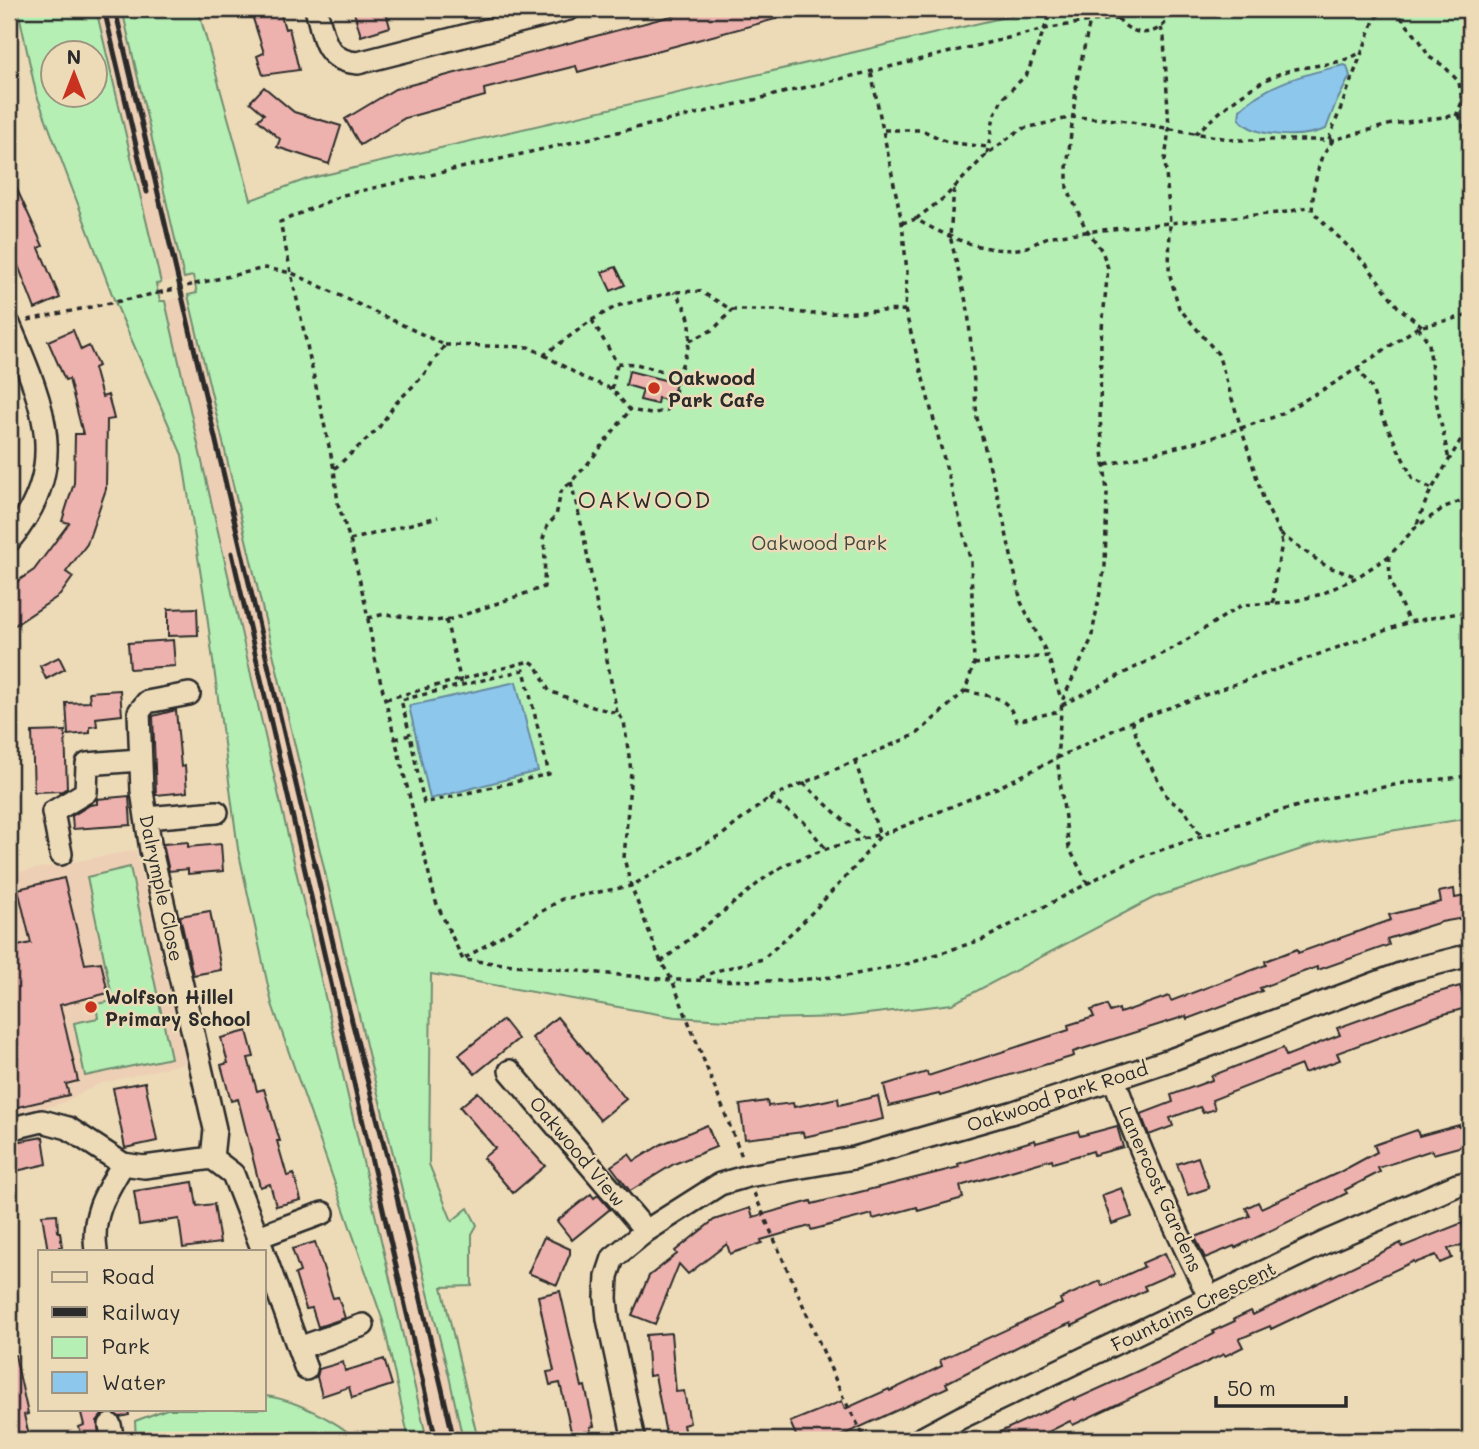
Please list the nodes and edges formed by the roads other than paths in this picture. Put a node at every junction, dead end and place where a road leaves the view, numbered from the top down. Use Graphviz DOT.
graph roads {
  1 [pos="316,9"];
  2 [pos="569,9"];
  3 [pos="9,327"];
  4 [pos="9,541"];
  5 [pos="189,694"];
  6 [pos="139,760"];
  7 [pos="217,813"];
  8 [pos="146,818"];
  9 [pos="61,854"];
  10 [pos="1470,955"];
  11 [pos="510,1071"];
  12 [pos="1114,1079"];
  13 [pos="9,1129"];
  14 [pos="212,1158"];
  15 [pos="123,1164"];
  16 [pos="1470,1182"];
  17 [pos="323,1213"];
  18 [pos="646,1231"];
  19 [pos="96,1250"];
  20 [pos="262,1250"];
  21 [pos="266,1250"];
  22 [pos="266,1260"];
  23 [pos="1210,1298"];
  24 [pos="363,1325"];
  25 [pos="299,1348"];
  26 [pos="306,1369"];
  27 [pos="634,1440"];
  28 [pos="919,1440"];
  1 -- 2 [label="street"];
  3 -- 4 [label="street"];
  5 -- 6 [label="street, Dalrymple Close"];
  6 -- 8 [label="street, Dalrymple Close"];
  6 -- 9 [label="street"];
  7 -- 8 [label="street"];
  8 -- 14 [label="street, Dalrymple Close"];
  10 -- 12 [label="street, Oakwood Park Road"];
  11 -- 18 [label="street, Oakwood View"];
  12 -- 18 [label="street, Oakwood Park Road"];
  12 -- 23 [label="street, Lanercost Gardens"];
  13 -- 15 [label="street"];
  14 -- 15 [label="street"];
  14 -- 20 [label="street"];
  15 -- 19 [label="street"];
  16 -- 23 [label="street, Fountains Crescent"];
  17 -- 21 [label="street"];
  18 -- 27 [label="street, Oakwood Park Road"];
  22 -- 25 [label="street"];
  23 -- 28 [label="street, Fountains Crescent"];
  24 -- 25 [label="street"];
  25 -- 26 [label="street"];
}
